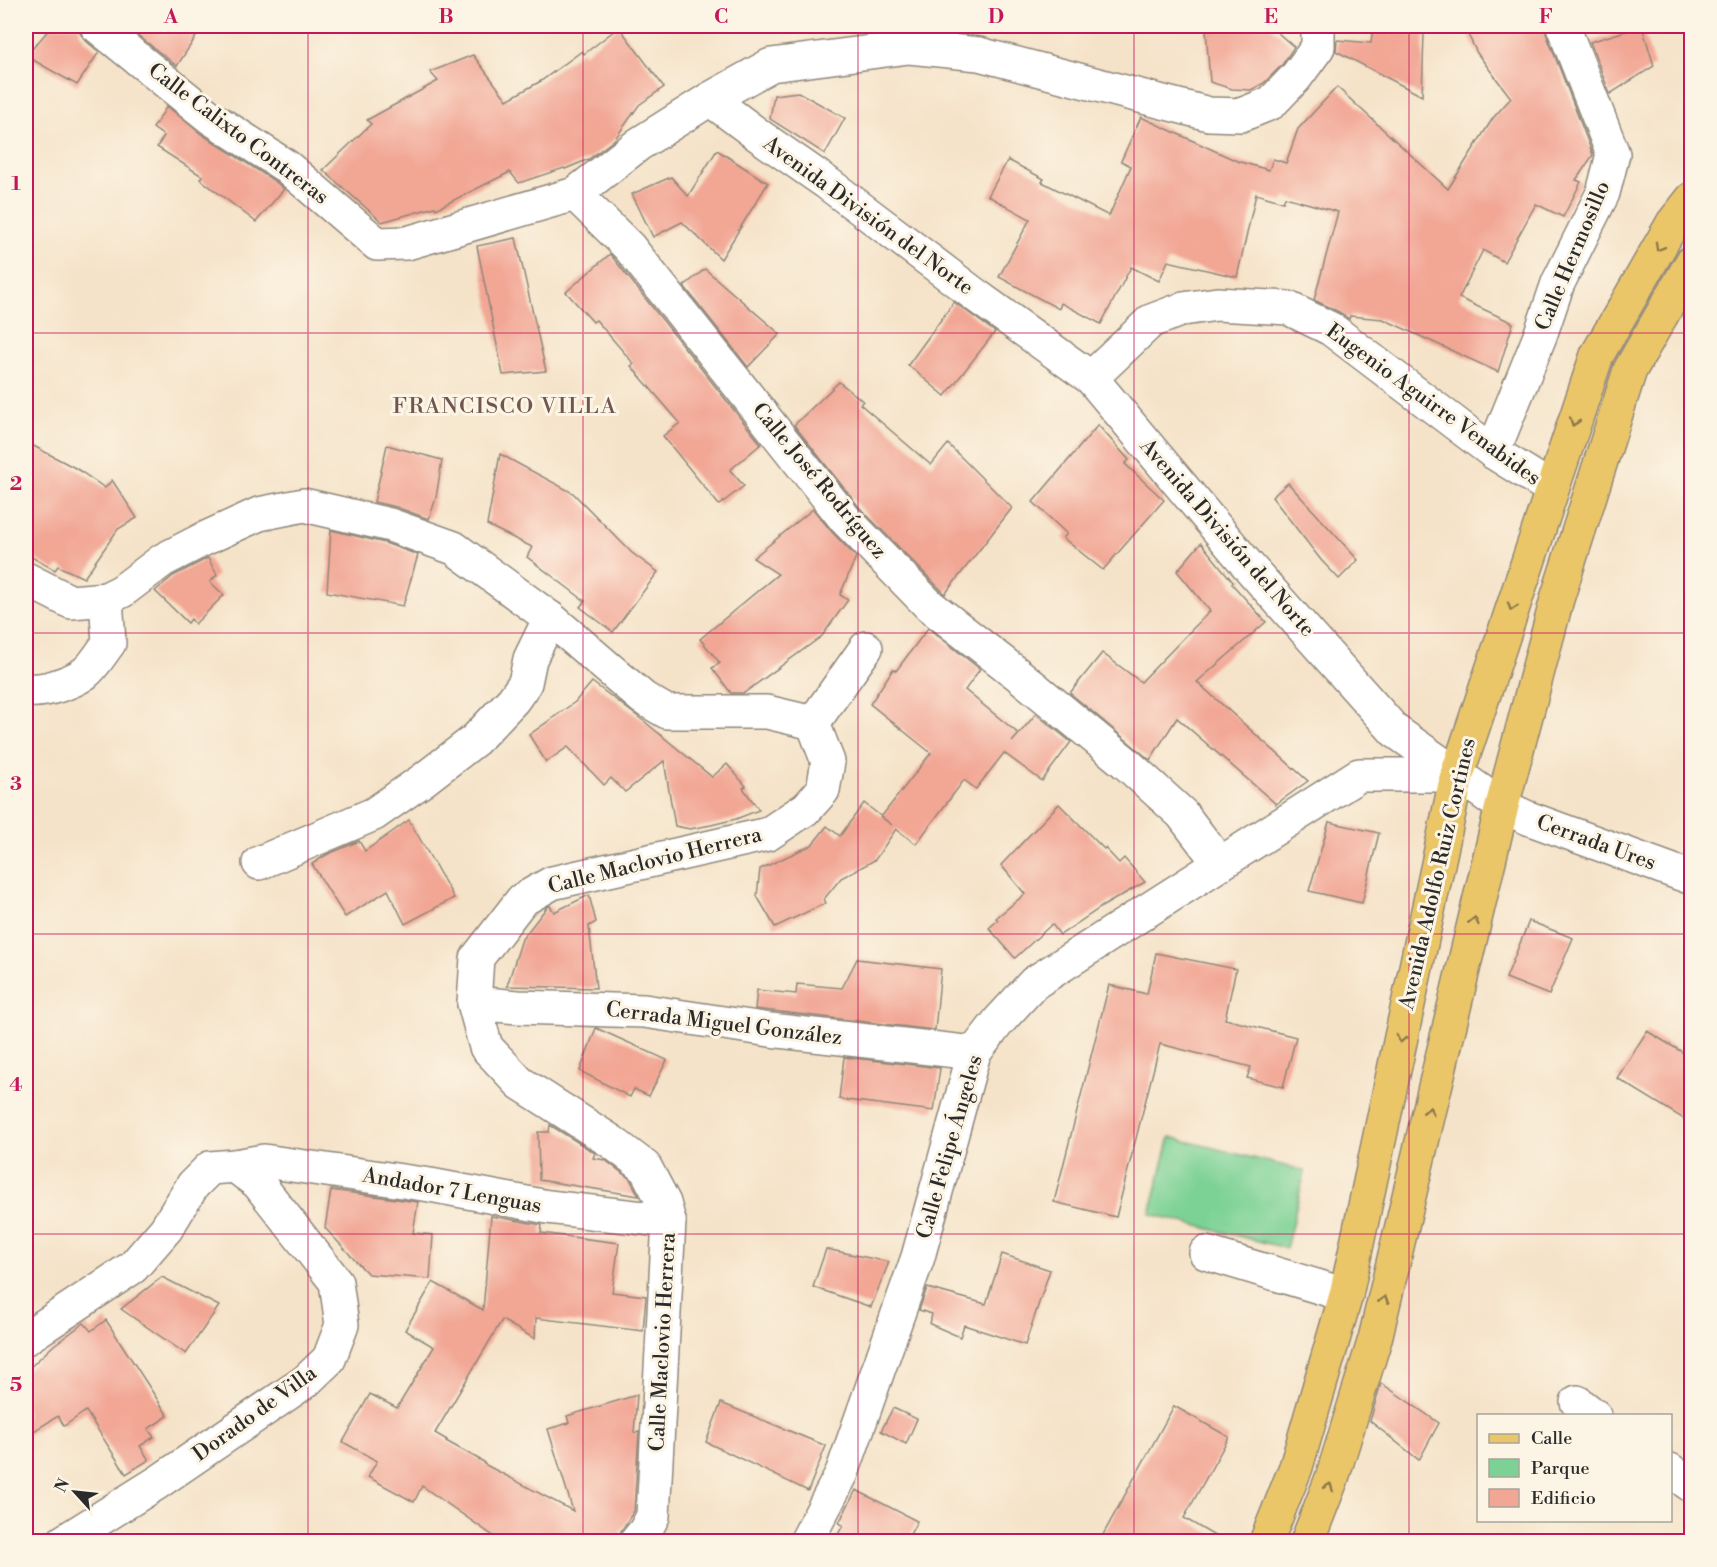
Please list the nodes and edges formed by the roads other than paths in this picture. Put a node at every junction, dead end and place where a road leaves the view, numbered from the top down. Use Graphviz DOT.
graph roads {
  1 [pos="97,26"];
  2 [pos="1318,26"];
  3 [pos="1563,26"];
  4 [pos="710,99"];
  5 [pos="575,194"];
  6 [pos="1692,199"];
  7 [pos="1692,262"];
  8 [pos="1091,378"];
  9 [pos="1493,452"];
  10 [pos="1552,489"];
  11 [pos="26,579"];
  12 [pos="106,599"];
  13 [pos="550,618"];
  14 [pos="866,648"];
  15 [pos="26,689"];
  16 [pos="813,723"];
  17 [pos="1457,775"];
  18 [pos="1502,806"];
  19 [pos="259,863"];
  20 [pos="1220,864"];
  21 [pos="1692,878"];
  22 [pos="474,1003"];
  23 [pos="974,1053"];
  24 [pos="235,1166"];
  25 [pos="669,1221"];
  26 [pos="1206,1253"];
  27 [pos="1346,1295"];
  28 [pos="26,1338"];
  29 [pos="1672,1471"];
  30 [pos="1692,1486"];
  31 [pos="63,1542"];
  32 [pos="636,1542"];
  33 [pos="806,1542"];
  34 [pos="1266,1542"];
  35 [pos="1307,1542"];
  1 -- 5 [label="street, Calle Calixto Contreras"];
  2 -- 4 [label="street"];
  3 -- 9 [label="street, Calle Hermosillo"];
  4 -- 5 [label="street"];
  4 -- 8 [label="street, Avenida División del Norte"];
  5 -- 20 [label="street, Calle José Rodríguez"];
  6 -- 10 [label="main road, Avenida Adolfo Ruiz Cortines, one-way"];
  7 -- 18 [label="main road"];
  8 -- 9 [label="street, Eugenio Aguirre Venabides"];
  8 -- 17 [label="street, Avenida División del Norte"];
  9 -- 10 [label="street, Eugenio Aguirre Venabides"];
  10 -- 17 [label="main road, Avenida Adolfo Ruiz Cortines, one-way"];
  11 -- 12 [label="street"];
  12 -- 13 [label="street"];
  12 -- 15 [label="street"];
  13 -- 16 [label="street"];
  13 -- 19 [label="street"];
  14 -- 16 [label="street"];
  16 -- 22 [label="street, Calle Maclovio Herrera"];
  17 -- 18 [label="street, Avenida División del Norte"];
  17 -- 20 [label="street, Calle Felipe Ángeles"];
  17 -- 27 [label="main road, Avenida Adolfo Ruiz Cortines, one-way"];
  18 -- 21 [label="street, Cerrada Ures"];
  35 -- 18 [label="main road, one-way"];
  20 -- 23 [label="street, Calle Felipe Ángeles"];
  22 -- 23 [label="street, Cerrada Miguel González"];
  22 -- 25 [label="street, Calle Maclovio Herrera"];
  23 -- 33 [label="street, Calle Felipe Ángeles"];
  24 -- 25 [label="street, Andador 7 Lenguas"];
  24 -- 28 [label="street"];
  24 -- 31 [label="street, Dorado de Villa"];
  25 -- 32 [label="street, Calle Maclovio Herrera"];
  26 -- 27 [label="street"];
  27 -- 34 [label="main road, Avenida Adolfo Ruiz Cortines"];
  29 -- 30 [label="street"];
}
